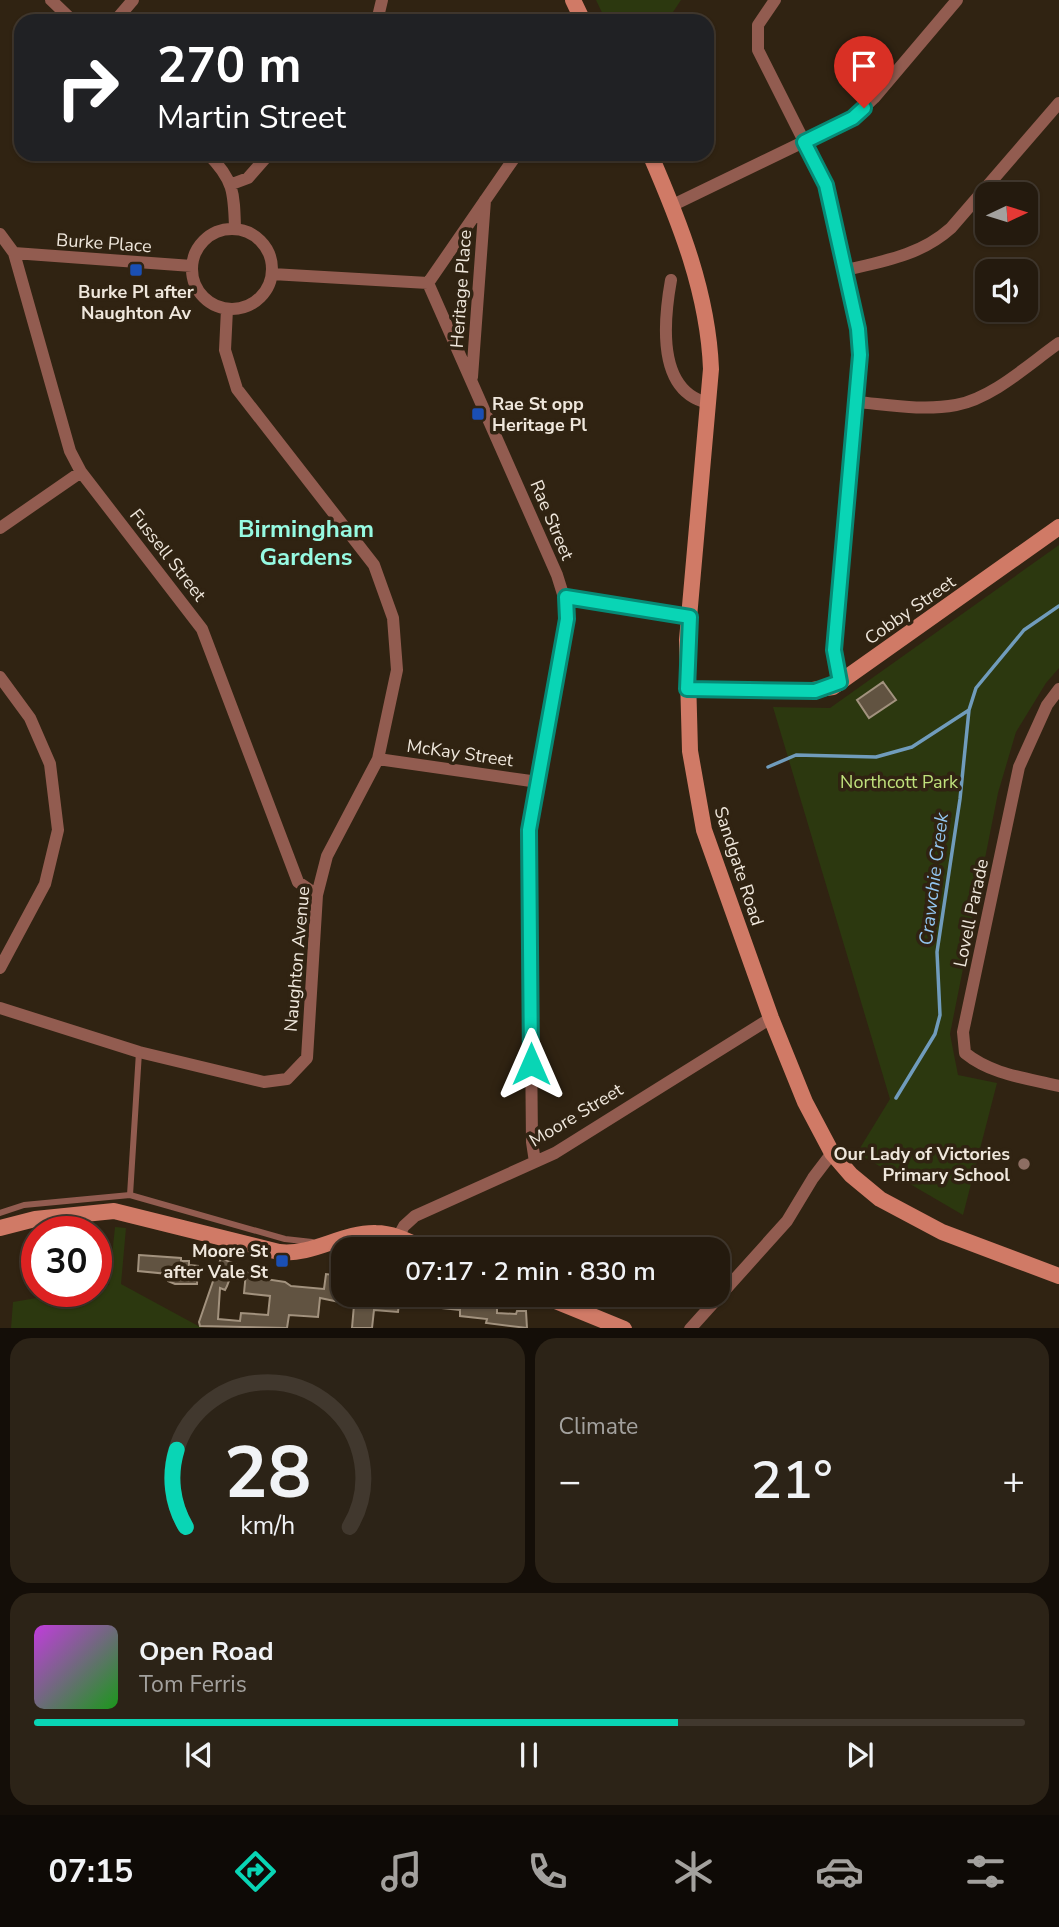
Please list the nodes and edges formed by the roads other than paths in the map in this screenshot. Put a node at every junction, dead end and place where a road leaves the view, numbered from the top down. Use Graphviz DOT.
graph roads {
  1 [pos="51,0"];
  2 [pos="133,0"];
  3 [pos="775,0"];
  4 [pos="957,0"];
  5 [pos="66,14"];
  6 [pos="121,14"];
  7 [pos="1059,103"];
  8 [pos="804,142"];
  9 [pos="215,161"];
  10 [pos="263,161"];
  11 [pos="512,161"];
  12 [pos="653,161"];
  13 [pos="232,184"];
  14 [pos="485,200"];
  15 [pos="673,205"];
  16 [pos="234,228"];
  17 [pos="0,234"];
  18 [pos="14,253"];
  19 [pos="192,266"];
  20 [pos="846,270"];
  21 [pos="272,274"];
  22 [pos="671,280"];
  23 [pos="428,283"];
  24 [pos="227,309"];
  25 [pos="1059,343"];
  26 [pos="472,380"];
  27 [pos="857,402"];
  28 [pos="708,403"];
  29 [pos="81,472"];
  30 [pos="1059,527"];
  31 [pos="0,528"];
  32 [pos="566,597"];
  33 [pos="690,617"];
  34 [pos="0,677"];
  35 [pos="840,682"];
  36 [pos="687,689"];
  37 [pos="1059,689"];
  38 [pos="378,759"];
  39 [pos="537,782"];
  40 [pos="317,895"];
  41 [pos="0,968"];
  42 [pos="0,1008"];
  43 [pos="771,1018"];
  44 [pos="139,1052"];
  45 [pos="1059,1086"];
  46 [pos="832,1153"];
  47 [pos="535,1162"];
  48 [pos="130,1195"];
  49 [pos="0,1213"];
  50 [pos="0,1228"];
  51 [pos="348,1237"];
  52 [pos="398,1237"];
  53 [pos="331,1242"];
  54 [pos="325,1244"];
  55 [pos="1059,1276"];
  56 [pos="571,1307"];
  57 [pos="624,1328"];
  58 [pos="690,1328"];
  1 -- 5 [label="street"];
  2 -- 6 [label="street"];
  3 -- 8 [label="street"];
  4 -- 8 [label="street"];
  7 -- 20 [label="street"];
  8 -- 15 [label="street"];
  8 -- 20 [label="street"];
  9 -- 13 [label="street"];
  10 -- 13 [label="street"];
  11 -- 14 [label="street"];
  12 -- 15 [label="main road, Sandgate Road"];
  13 -- 16 [label="street"];
  14 -- 23 [label="street"];
  14 -- 26 [label="street, Heritage Place"];
  15 -- 28 [label="main road, Sandgate Road"];
  16 -- 19 [label="street"];
  16 -- 21 [label="street"];
  17 -- 18 [label="street, Fussell Street"];
  18 -- 19 [label="street, Burke Place"];
  18 -- 29 [label="street, Fussell Street"];
  19 -- 24 [label="street"];
  20 -- 27 [label="street"];
  21 -- 23 [label="street"];
  21 -- 24 [label="street"];
  22 -- 28 [label="street"];
  23 -- 26 [label="street, Rae Street"];
  24 -- 38 [label="street, Naughton Avenue"];
  25 -- 27 [label="street"];
  26 -- 32 [label="street, Rae Street"];
  27 -- 35 [label="street"];
  28 -- 33 [label="main road, Sandgate Road"];
  29 -- 31 [label="street"];
  29 -- 40 [label="street, Fussell Street"];
  30 -- 35 [label="main road, Cobby Street"];
  32 -- 33 [label="street"];
  32 -- 39 [label="street, Rae Street"];
  33 -- 36 [label="main road, Sandgate Road"];
  34 -- 41 [label="street"];
  35 -- 36 [label="main road, Cobby Street"];
  36 -- 43 [label="main road, Sandgate Road"];
  37 -- 45 [label="street, Lovell Parade"];
  38 -- 39 [label="street, McKay Street"];
  38 -- 40 [label="street, Naughton Avenue"];
  39 -- 47 [label="street, Rae Street"];
  40 -- 44 [label="street, Naughton Avenue"];
  42 -- 44 [label="street, Naughton Avenue"];
  43 -- 46 [label="main road, Sandgate Road"];
  43 -- 47 [label="street, Moore Street"];
  44 -- 48 [label="lane"];
  46 -- 55 [label="main road, Sandgate Road"];
  46 -- 58 [label="street"];
  47 -- 52 [label="street, Moore Street"];
  48 -- 49 [label="lane"];
  48 -- 54 [label="lane"];
  50 -- 54 [label="main road"];
  51 -- 52 [label="main road"];
  53 -- 54 [label="main road"];
  56 -- 57 [label="main road"];
}
